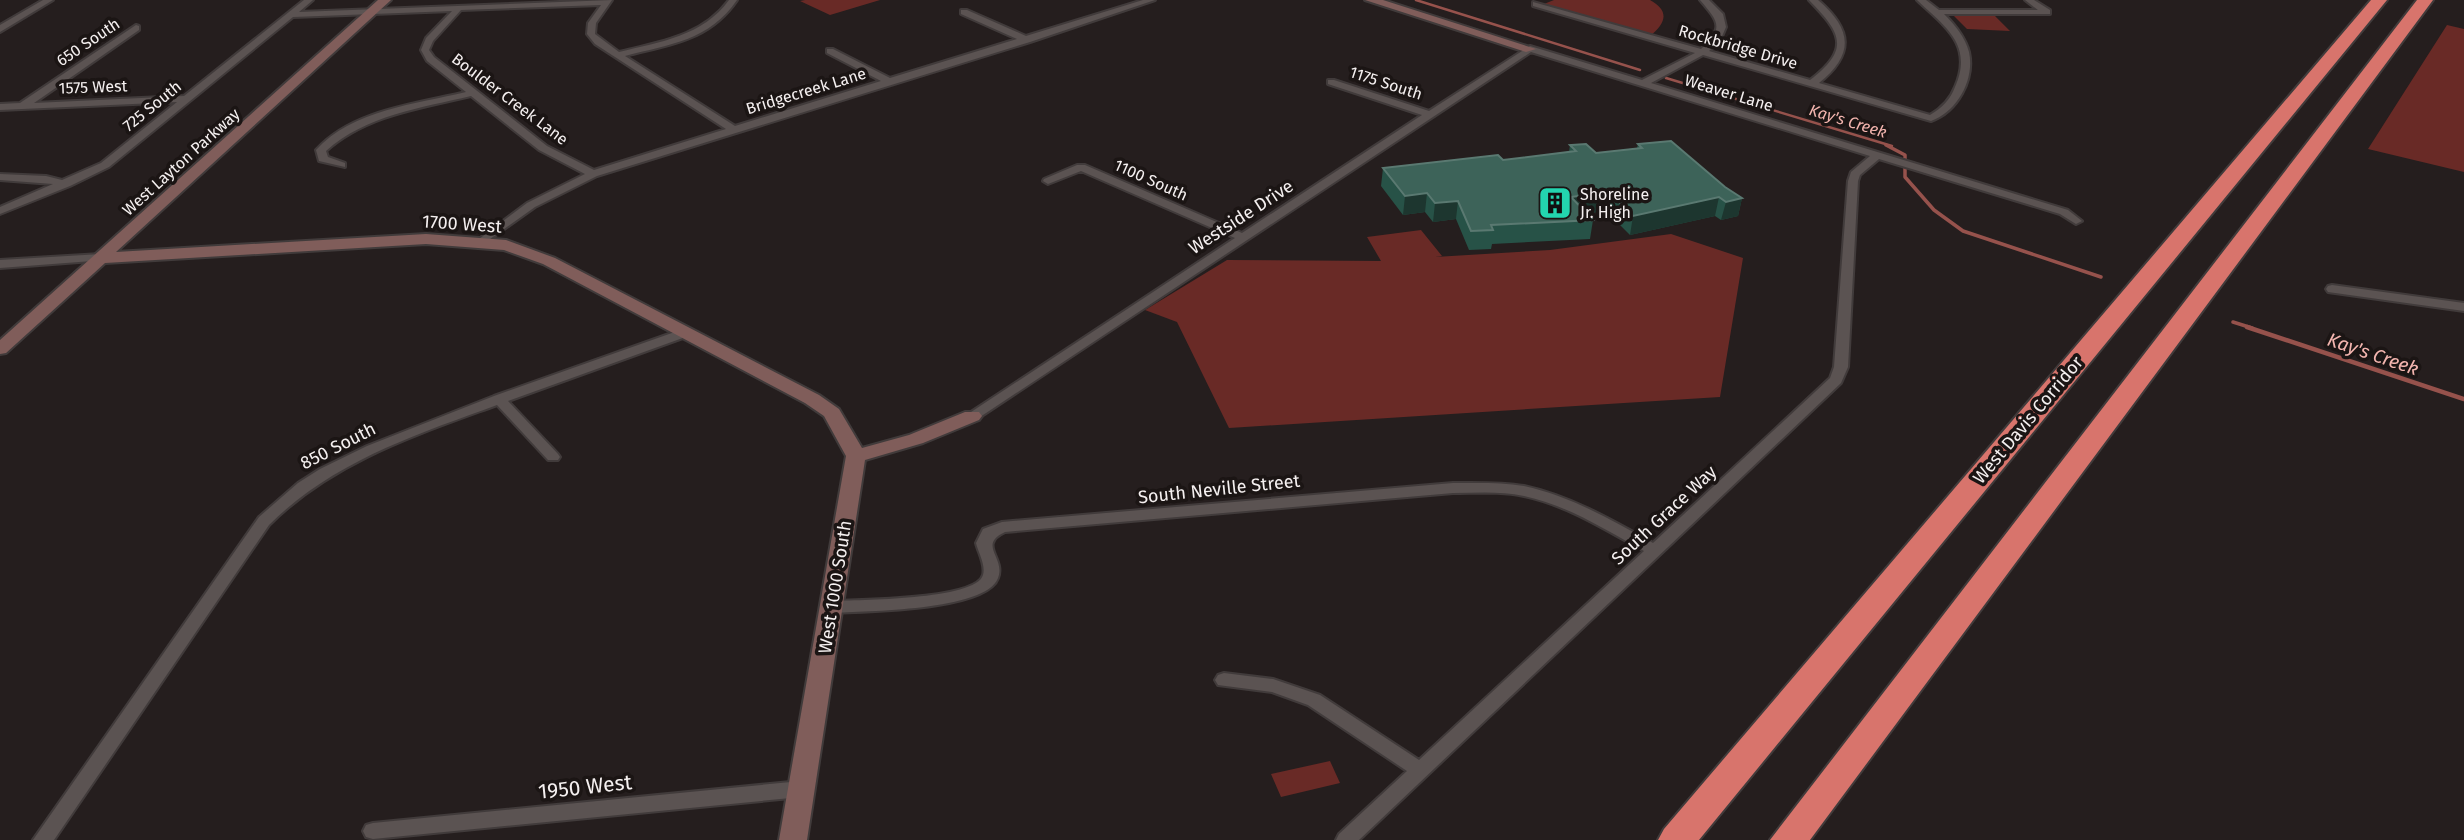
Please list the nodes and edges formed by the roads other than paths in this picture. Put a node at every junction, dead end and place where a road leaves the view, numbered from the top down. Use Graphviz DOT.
graph roads {
  1 [pos="49,0"];
  2 [pos="309,0"];
  3 [pos="385,0"];
  4 [pos="733,0"];
  5 [pos="1371,0"];
  6 [pos="1546,0"];
  7 [pos="1704,0"];
  8 [pos="1813,0"];
  9 [pos="1921,0"];
  10 [pos="2029,0"];
  11 [pos="2379,0"];
  12 [pos="2425,0"];
  13 [pos="607,1"];
  14 [pos="1145,1"];
  15 [pos="459,8"];
  16 [pos="372,12"];
  17 [pos="964,12"];
  18 [pos="1939,12"];
  19 [pos="290,15"];
  20 [pos="136,28"];
  21 [pos="0,29"];
  22 [pos="1027,40"];
  23 [pos="1530,49"];
  24 [pos="830,51"];
  25 [pos="1699,53"];
  26 [pos="617,55"];
  27 [pos="890,82"];
  28 [pos="1331,82"];
  29 [pos="1643,83"];
  30 [pos="1811,84"];
  31 [pos="472,93"];
  32 [pos="186,99"];
  33 [pos="23,106"];
  34 [pos="0,107"];
  35 [pos="1431,115"];
  36 [pos="734,130"];
  37 [pos="1883,157"];
  38 [pos="341,166"];
  39 [pos="593,174"];
  40 [pos="0,177"];
  41 [pos="1048,180"];
  42 [pos="66,184"];
  43 [pos="0,211"];
  44 [pos="2076,221"];
  45 [pos="1242,237"];
  46 [pos="483,241"];
  47 [pos="100,258"];
  48 [pos="0,264"];
  49 [pos="2332,289"];
  50 [pos="2464,307"];
  51 [pos="686,332"];
  52 [pos="0,349"];
  53 [pos="499,399"];
  54 [pos="972,416"];
  55 [pos="856,456"];
  56 [pos="553,457"];
  57 [pos="1655,551"];
  58 [pos="832,607"];
  59 [pos="1224,680"];
  60 [pos="1421,771"];
  61 [pos="801,789"];
  62 [pos="373,831"];
  63 [pos="43,840"];
  64 [pos="793,840"];
  65 [pos="1346,840"];
  66 [pos="1677,840"];
  67 [pos="1789,840"];
  1 -- 21 [label="street"];
  2 -- 19 [label="street, 725 South"];
  3 -- 16 [label="street, West Layton Parkway"];
  4 -- 26 [label="street"];
  5 -- 23 [label="street, Weaver Lane"];
  6 -- 25 [label="street, Rockbridge Drive"];
  7 -- 25 [label="street"];
  8 -- 30 [label="street"];
  9 -- 18 [label="street"];
  10 -- 18 [label="street"];
  11 -- 66 [label="highway, West Davis Corridor"];
  12 -- 67 [label="highway"];
  13 -- 15 [label="street"];
  13 -- 26 [label="street"];
  14 -- 22 [label="street, Bridgecreek Lane"];
  15 -- 16 [label="street"];
  15 -- 31 [label="street, Boulder Creek Lane"];
  16 -- 19 [label="street"];
  16 -- 47 [label="street, West Layton Parkway"];
  17 -- 22 [label="street"];
  18 -- 30 [label="street, Rockbridge Drive"];
  19 -- 32 [label="street, 725 South"];
  20 -- 33 [label="street, 650 South"];
  22 -- 27 [label="street, Bridgecreek Lane"];
  23 -- 29 [label="street, Weaver Lane"];
  23 -- 35 [label="street, Westside Drive"];
  24 -- 27 [label="street"];
  25 -- 29 [label="street"];
  25 -- 30 [label="street, Rockbridge Drive"];
  26 -- 36 [label="street"];
  27 -- 36 [label="street, Bridgecreek Lane"];
  28 -- 35 [label="street, 1175 South"];
  29 -- 37 [label="street, Weaver Lane"];
  31 -- 38 [label="street"];
  31 -- 39 [label="street, Boulder Creek Lane"];
  32 -- 33 [label="street, 1575 West"];
  32 -- 42 [label="street, 725 South"];
  33 -- 34 [label="street, 1575 West"];
  35 -- 45 [label="street, Westside Drive"];
  36 -- 39 [label="street, Bridgecreek Lane"];
  37 -- 44 [label="street, Weaver Lane"];
  37 -- 57 [label="street, South Grace Way"];
  39 -- 46 [label="street, Bridgecreek Lane"];
  40 -- 42 [label="street"];
  41 -- 45 [label="street, 1100 South"];
  42 -- 43 [label="street, 725 South"];
  45 -- 54 [label="street, Westside Drive"];
  46 -- 47 [label="street, 1700 West"];
  46 -- 51 [label="street, 1700 West"];
  47 -- 48 [label="street, 1700 West"];
  47 -- 52 [label="street, West Layton Parkway"];
  49 -- 50 [label="street"];
  51 -- 53 [label="street, 850 South"];
  51 -- 55 [label="street, 1700 West"];
  53 -- 56 [label="street"];
  53 -- 63 [label="street, 850 South"];
  54 -- 55 [label="street"];
  55 -- 58 [label="street, West 1000 South"];
  57 -- 58 [label="street, South Neville Street"];
  57 -- 60 [label="street, South Grace Way"];
  58 -- 61 [label="street, West 1000 South"];
  59 -- 60 [label="street"];
  60 -- 65 [label="street, South Grace Way"];
  61 -- 62 [label="street, 1950 West"];
  61 -- 64 [label="street, West 1000 South"];
}
